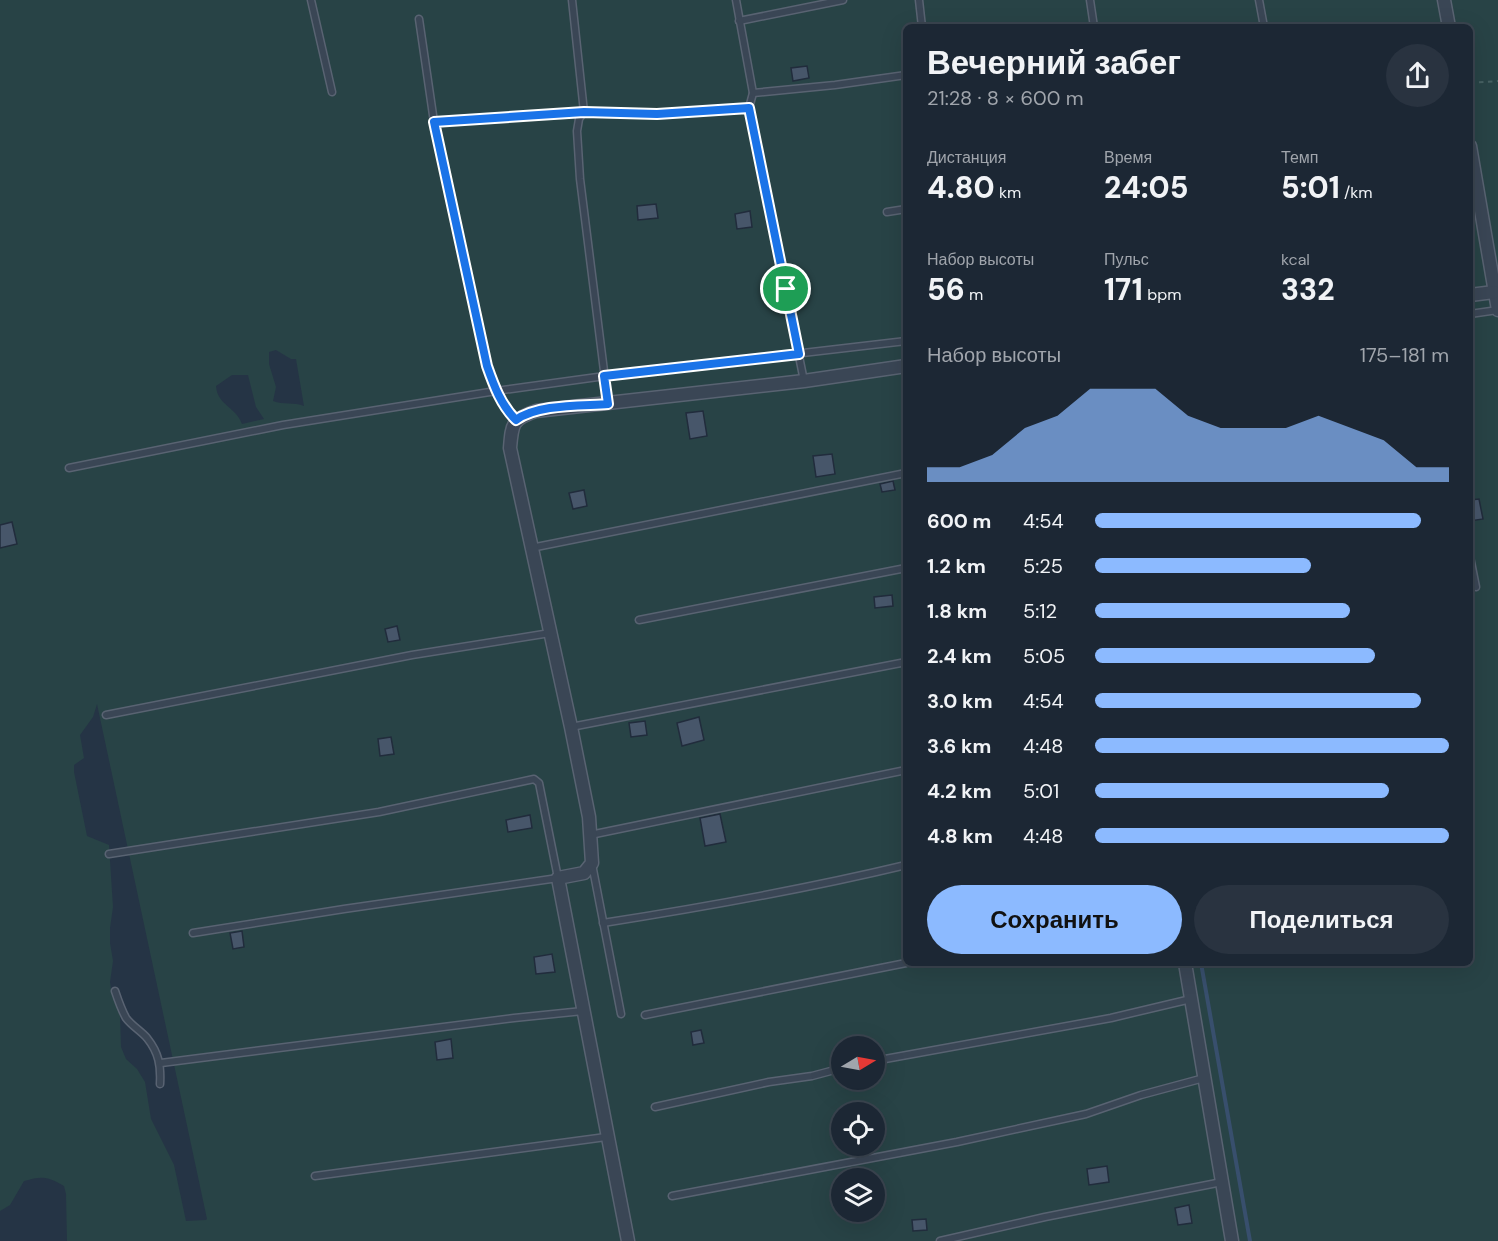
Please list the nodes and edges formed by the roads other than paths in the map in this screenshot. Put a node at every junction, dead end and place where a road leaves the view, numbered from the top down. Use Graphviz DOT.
graph roads {
  1 [pos="311,0"];
  2 [pos="572,0"];
  3 [pos="736,0"];
  4 [pos="843,0"];
  5 [pos="919,0"];
  6 [pos="1090,0"];
  7 [pos="1259,0"];
  8 [pos="1444,0"];
  9 [pos="419,19"];
  10 [pos="739,21"];
  11 [pos="922,24"];
  12 [pos="1094,24"];
  13 [pos="1263,24"];
  14 [pos="1448,24"];
  15 [pos="903,75"];
  16 [pos="332,92"];
  17 [pos="753,93"];
  18 [pos="749,108"];
  19 [pos="584,112"];
  20 [pos="434,122"];
  21 [pos="1473,164"];
  22 [pos="903,209"];
  23 [pos="887,212"];
  24 [pos="1494,292"];
  25 [pos="1473,295"];
  26 [pos="1498,310"];
  27 [pos="1473,314"];
  28 [pos="903,341"];
  29 [pos="799,354"];
  30 [pos="903,366"];
  31 [pos="604,376"];
  32 [pos="804,381"];
  33 [pos="496,391"];
  34 [pos="608,404"];
  35 [pos="516,420"];
  36 [pos="69,468"];
  37 [pos="903,474"];
  38 [pos="531,549"];
  39 [pos="903,569"];
  40 [pos="1473,572"];
  41 [pos="1476,587"];
  42 [pos="639,620"];
  43 [pos="550,633"];
  44 [pos="903,663"];
  45 [pos="106,715"];
  46 [pos="571,727"];
  47 [pos="903,771"];
  48 [pos="590,835"];
  49 [pos="109,854"];
  50 [pos="592,863"];
  51 [pos="903,866"];
  52 [pos="558,878"];
  53 [pos="603,923"];
  54 [pos="193,933"];
  55 [pos="903,964"];
  56 [pos="1186,966"];
  57 [pos="115,991"];
  58 [pos="1191,999"];
  59 [pos="583,1011"];
  60 [pos="621,1014"];
  61 [pos="645,1015"];
  62 [pos="885,1059"];
  63 [pos="161,1063"];
  64 [pos="831,1071"];
  65 [pos="1204,1078"];
  66 [pos="160,1084"];
  67 [pos="655,1107"];
  68 [pos="606,1137"];
  69 [pos="315,1176"];
  70 [pos="1222,1182"];
  71 [pos="672,1196"];
  72 [pos="628,1241"];
  73 [pos="940,1241"];
  74 [pos="1232,1241"];
  1 -- 16 [label="lane"];
  2 -- 19 [label="lane"];
  3 -- 10 [label="lane"];
  4 -- 10 [label="lane"];
  5 -- 11 [label="lane"];
  6 -- 12 [label="lane"];
  7 -- 13 [label="lane"];
  8 -- 14 [label="street"];
  9 -- 20 [label="lane"];
  10 -- 17 [label="lane"];
  15 -- 17 [label="lane"];
  17 -- 18 [label="lane"];
  18 -- 19 [label="lane"];
  18 -- 29 [label="lane"];
  19 -- 20 [label="lane"];
  19 -- 31 [label="lane"];
  20 -- 33 [label="lane"];
  21 -- 24 [label="street"];
  22 -- 23 [label="lane"];
  24 -- 25 [label="street"];
  24 -- 26 [label="street"];
  26 -- 27 [label="lane"];
  28 -- 29 [label="lane"];
  29 -- 31 [label="lane"];
  29 -- 32 [label="lane"];
  30 -- 32 [label="street"];
  31 -- 33 [label="lane"];
  31 -- 34 [label="lane"];
  32 -- 34 [label="street"];
  33 -- 35 [label="lane"];
  33 -- 36 [label="lane"];
  34 -- 35 [label="street"];
  35 -- 38 [label="street"];
  37 -- 38 [label="lane"];
  38 -- 43 [label="street"];
  39 -- 42 [label="lane"];
  40 -- 41 [label="lane"];
  43 -- 45 [label="lane"];
  43 -- 46 [label="street"];
  44 -- 46 [label="lane"];
  46 -- 48 [label="street"];
  47 -- 48 [label="lane"];
  48 -- 50 [label="street"];
  49 -- 52 [label="lane"];
  50 -- 52 [label="street"];
  50 -- 53 [label="lane"];
  51 -- 53 [label="lane"];
  52 -- 54 [label="lane"];
  52 -- 59 [label="street"];
  53 -- 60 [label="lane"];
  55 -- 61 [label="lane"];
  56 -- 58 [label="street"];
  57 -- 63 [label="lane"];
  58 -- 62 [label="lane"];
  58 -- 65 [label="street"];
  59 -- 63 [label="lane"];
  59 -- 68 [label="street"];
  63 -- 66 [label="lane"];
  64 -- 67 [label="lane"];
  65 -- 70 [label="street"];
  65 -- 71 [label="lane"];
  68 -- 69 [label="lane"];
  68 -- 72 [label="street"];
  70 -- 73 [label="lane"];
  70 -- 74 [label="street"];
}
